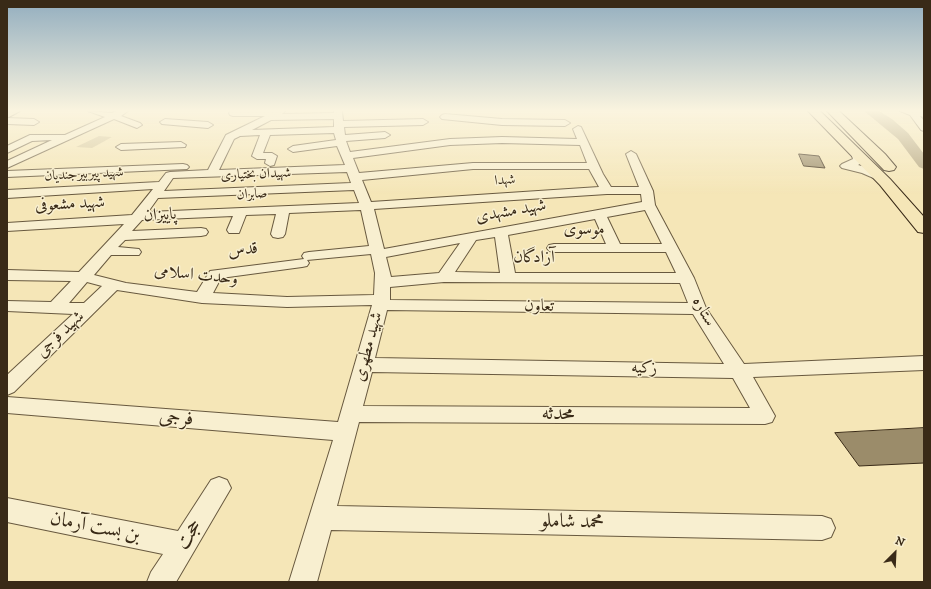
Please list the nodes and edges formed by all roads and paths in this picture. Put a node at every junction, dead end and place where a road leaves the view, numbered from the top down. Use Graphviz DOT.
graph roads {
  1 [pos="29,138"];
  2 [pos="66,138"];
  3 [pos="229,138"];
  4 [pos="264,138"];
  5 [pos="329,138"];
  6 [pos="356,138"];
  7 [pos="582,138"];
  8 [pos="841,138"];
  9 [pos="861,138"];
  10 [pos="344,140"];
  11 [pos="520,141"];
  12 [pos="548,141"];
  13 [pos="155,142"];
  14 [pos="584,142"];
  15 [pos="181,145"];
  16 [pos="121,147"];
  17 [pos="293,149"];
  18 [pos="7,150"];
  19 [pos="631,154"];
  20 [pos="270,163"];
  21 [pos="594,166"];
  22 [pos="7,167"];
  23 [pos="187,167"];
  24 [pos="130,168"];
  25 [pos="212,173"];
  26 [pos="162,185"];
  27 [pos="607,190"];
  28 [pos="7,194"];
  29 [pos="648,198"];
  30 [pos="367,206"];
  31 [pos="924,208"];
  32 [pos="283,209"];
  33 [pos="241,211"];
  34 [pos="599,214"];
  35 [pos="137,218"];
  36 [pos="7,227"];
  37 [pos="924,228"];
  38 [pos="234,230"];
  39 [pos="201,232"];
  40 [pos="501,232"];
  41 [pos="278,234"];
  42 [pos="121,236"];
  43 [pos="471,237"];
  44 [pos="554,248"];
  45 [pos="615,248"];
  46 [pos="671,248"];
  47 [pos="107,251"];
  48 [pos="378,251"];
  49 [pos="134,252"];
  50 [pos="7,275"];
  51 [pos="83,277"];
  52 [pos="444,277"];
  53 [pos="508,277"];
  54 [pos="686,278"];
  55 [pos="114,284"];
  56 [pos="382,296"];
  57 [pos="202,298"];
  58 [pos="7,306"];
  59 [pos="56,307"];
  60 [pos="88,309"];
  61 [pos="698,309"];
  62 [pos="924,363"];
  63 [pos="364,365"];
  64 [pos="739,371"];
  65 [pos="7,387"];
  66 [pos="7,405"];
  67 [pos="765,416"];
  68 [pos="348,423"];
  69 [pos="218,488"];
  70 [pos="7,510"];
  71 [pos="322,518"];
  72 [pos="822,528"];
  73 [pos="184,545"];
  74 [pos="161,582"];
  75 [pos="303,582"];
  1 -- 18 [label="street"];
  2 -- 22 [label="street"];
  3 -- 25 [label="street"];
  4 -- 20 [label="street"];
  5 -- 10 [label="street"];
  6 -- 10 [label="street"];
  7 -- 14 [label="street"];
  8 -- 37 [label="main road"];
  9 -- 31 [label="main road"];
  10 -- 11 [label="street"];
  10 -- 17 [label="street"];
  10 -- 21 [label="street"];
  10 -- 25 [label="street"];
  10 -- 26 [label="street, شهیدان بختیاری"];
  10 -- 30 [label="street, شهید مطهری"];
  11 -- 12 [label="street"];
  12 -- 14 [label="street"];
  13 -- 15 [label="street"];
  13 -- 16 [label="street"];
  13 -- 24 [label="street"];
  14 -- 21 [label="street"];
  19 -- 29 [label="street, ستاره"];
  21 -- 27 [label="street"];
  22 -- 24 [label="street"];
  23 -- 24 [label="street"];
  25 -- 26 [label="street"];
  26 -- 28 [label="street, شهید پیربیرجندیان"];
  26 -- 35 [label="street"];
  27 -- 29 [label="street, شهدا"];
  27 -- 30 [label="street, شهدا"];
  29 -- 34 [label="street, شهید مشهدی"];
  29 -- 46 [label="street, ستاره"];
  30 -- 32 [label="street, صابران"];
  30 -- 48 [label="street, شهید مطهری"];
  32 -- 33 [label="street, صابران"];
  32 -- 41 [label="street"];
  33 -- 35 [label="street, صابران"];
  33 -- 38 [label="street"];
  34 -- 40 [label="street, شهید مشهدی"];
  34 -- 45 [label="street, موسوی"];
  35 -- 36 [label="street, شهید مشعوفی"];
  35 -- 42 [label="street"];
  39 -- 42 [label="street, پاییزان"];
  40 -- 43 [label="street, شهید مشهدی"];
  40 -- 53 [label="street"];
  42 -- 47 [label="street"];
  43 -- 48 [label="street, شهید مشهدی"];
  43 -- 52 [label="street"];
  44 -- 45 [label="street, موسوی"];
  45 -- 46 [label="street, موسوی"];
  46 -- 54 [label="street, ستاره"];
  47 -- 49 [label="street"];
  47 -- 51 [label="street"];
  48 -- 56 [label="street, شهید مطهری"];
  48 -- 57 [label="street, قدس"];
  50 -- 51 [label="street, وحدت اسلامی"];
  51 -- 55 [label="street, وحدت اسلامی"];
  51 -- 59 [label="street"];
  52 -- 53 [label="street, آزادگان"];
  52 -- 56 [label="street, آزادگان"];
  53 -- 54 [label="street, آزادگان"];
  54 -- 61 [label="street, ستاره"];
  55 -- 57 [label="street, وحدت اسلامی"];
  55 -- 60 [label="street, شهید فرجی"];
  56 -- 57 [label="street, وحدت اسلامی"];
  56 -- 61 [label="street, تعاون"];
  56 -- 63 [label="street, شهید مطهری"];
  58 -- 59 [label="street"];
  59 -- 60 [label="street"];
  60 -- 65 [label="street, شهید فرجی"];
  61 -- 64 [label="street, ستاره"];
  62 -- 64 [label="street, زکیه"];
  63 -- 64 [label="street, زکیه"];
  63 -- 68 [label="street, شهید مطهری"];
  64 -- 67 [label="street, ستاره"];
  66 -- 68 [label="street, فرجی"];
  67 -- 68 [label="street, محدثه"];
  68 -- 71 [label="street, شهید مطهری"];
  69 -- 73 [label="street, حجت"];
  70 -- 73 [label="street, بن بست آرمان"];
  71 -- 72 [label="street, محمد شاملو"];
  71 -- 75 [label="street, شهید مطهری"];
  73 -- 74 [label="street, حجت"];
}
